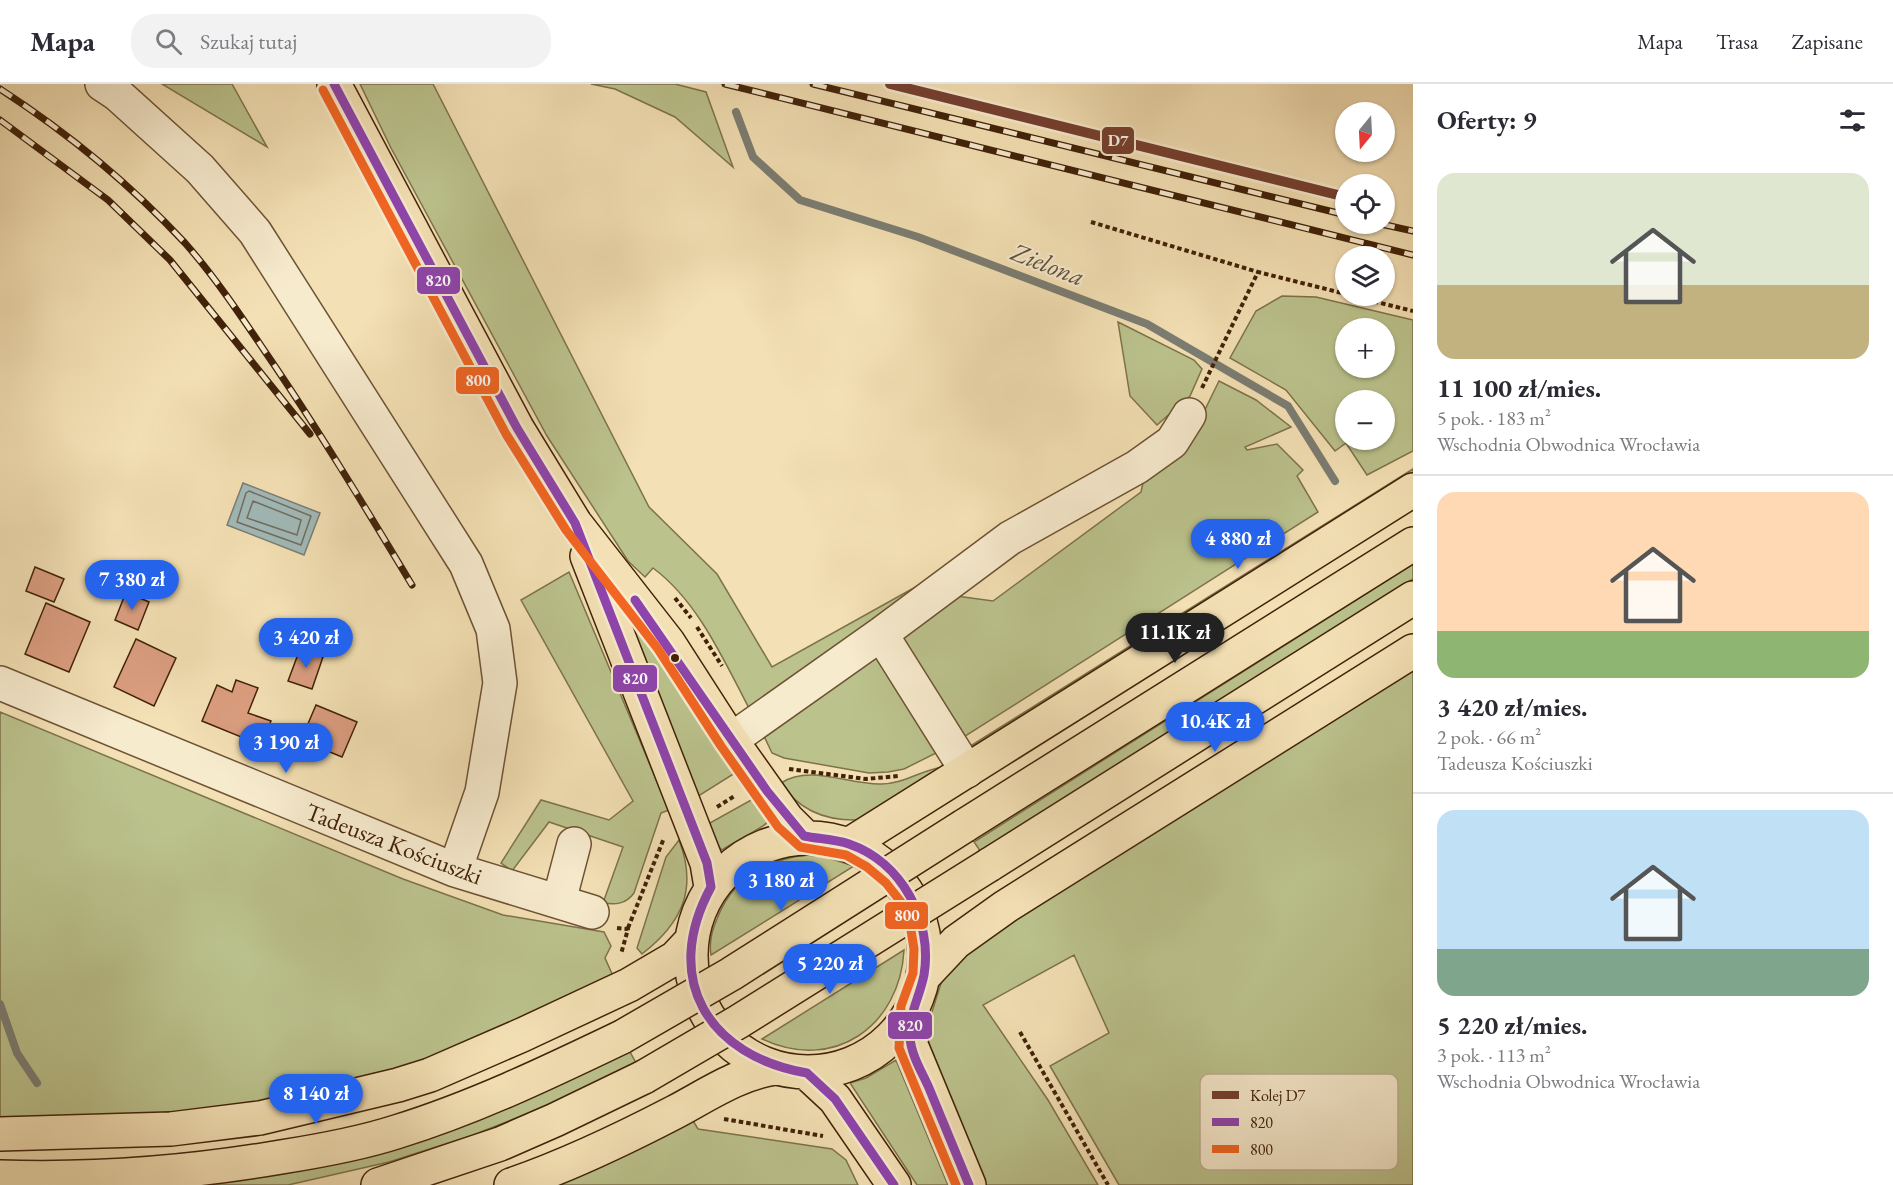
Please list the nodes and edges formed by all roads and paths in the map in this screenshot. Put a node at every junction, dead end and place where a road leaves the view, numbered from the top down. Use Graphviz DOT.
graph roads {
  1 [pos="102,84"];
  2 [pos="334,84"];
  3 [pos="1091,222"];
  4 [pos="1258,272"];
  5 [pos="1335,291"];
  6 [pos="1393,306"];
  7 [pos="1413,311"];
  8 [pos="1189,415"];
  9 [pos="1413,490"];
  10 [pos="575,523"];
  11 [pos="1413,544"];
  12 [pos="1413,598"];
  13 [pos="881,634"];
  14 [pos="1413,651"];
  15 [pos="0,683"];
  16 [pos="730,740"];
  17 [pos="967,771"];
  18 [pos="900,776"];
  19 [pos="758,778"];
  20 [pos="692,822"];
  21 [pos="804,836"];
  22 [pos="574,844"];
  23 [pos="850,844"];
  24 [pos="455,870"];
  25 [pos="711,887"];
  26 [pos="560,901"];
  27 [pos="592,912"];
  28 [pos="690,942"];
  29 [pos="924,975"];
  30 [pos="913,1008"];
  31 [pos="1020,1032"];
  32 [pos="775,1068"];
  33 [pos="807,1073"];
  34 [pos="0,1134"];
  35 [pos="0,1177"];
  36 [pos="378,1185"];
  37 [pos="511,1185"];
  38 [pos="894,1185"];
  39 [pos="969,1185"];
  40 [pos="1108,1185"];
  1 -- 24 [label="street"];
  2 -- 10 [label="main road"];
  3 -- 4 [label="path"];
  4 -- 5 [label="path"];
  4 -- 8 [label="path"];
  6 -- 7 [label="path"];
  8 -- 13 [label="street"];
  9 -- 17 [label="main road"];
  10 -- 16 [label="main road"];
  10 -- 20 [label="main road"];
  11 -- 35 [label="main road, bridge"];
  12 -- 36 [label="main road, bridge"];
  13 -- 16 [label="street"];
  13 -- 17 [label="street"];
  14 -- 29 [label="main road"];
  15 -- 24 [label="street, Tadeusza Kościuszki"];
  16 -- 19 [label="main road"];
  17 -- 23 [label="main road"];
  18 -- 19 [label="path"];
  19 -- 20 [label="path"];
  19 -- 21 [label="main road"];
  20 -- 25 [label="main road"];
  20 -- 27 [label="path"];
  21 -- 23 [label="main road"];
  21 -- 25 [label="main road"];
  22 -- 26 [label="street"];
  23 -- 29 [label="main road"];
  24 -- 26 [label="street, Tadeusza Kościuszki"];
  25 -- 28 [label="main road"];
  26 -- 27 [label="street, Tadeusza Kościuszki"];
  28 -- 32 [label="main road"];
  28 -- 34 [label="main road"];
  29 -- 30 [label="main road"];
  30 -- 33 [label="main road"];
  30 -- 39 [label="main road"];
  31 -- 40 [label="path"];
  32 -- 33 [label="main road"];
  32 -- 37 [label="main road"];
  33 -- 38 [label="main road"];
}
